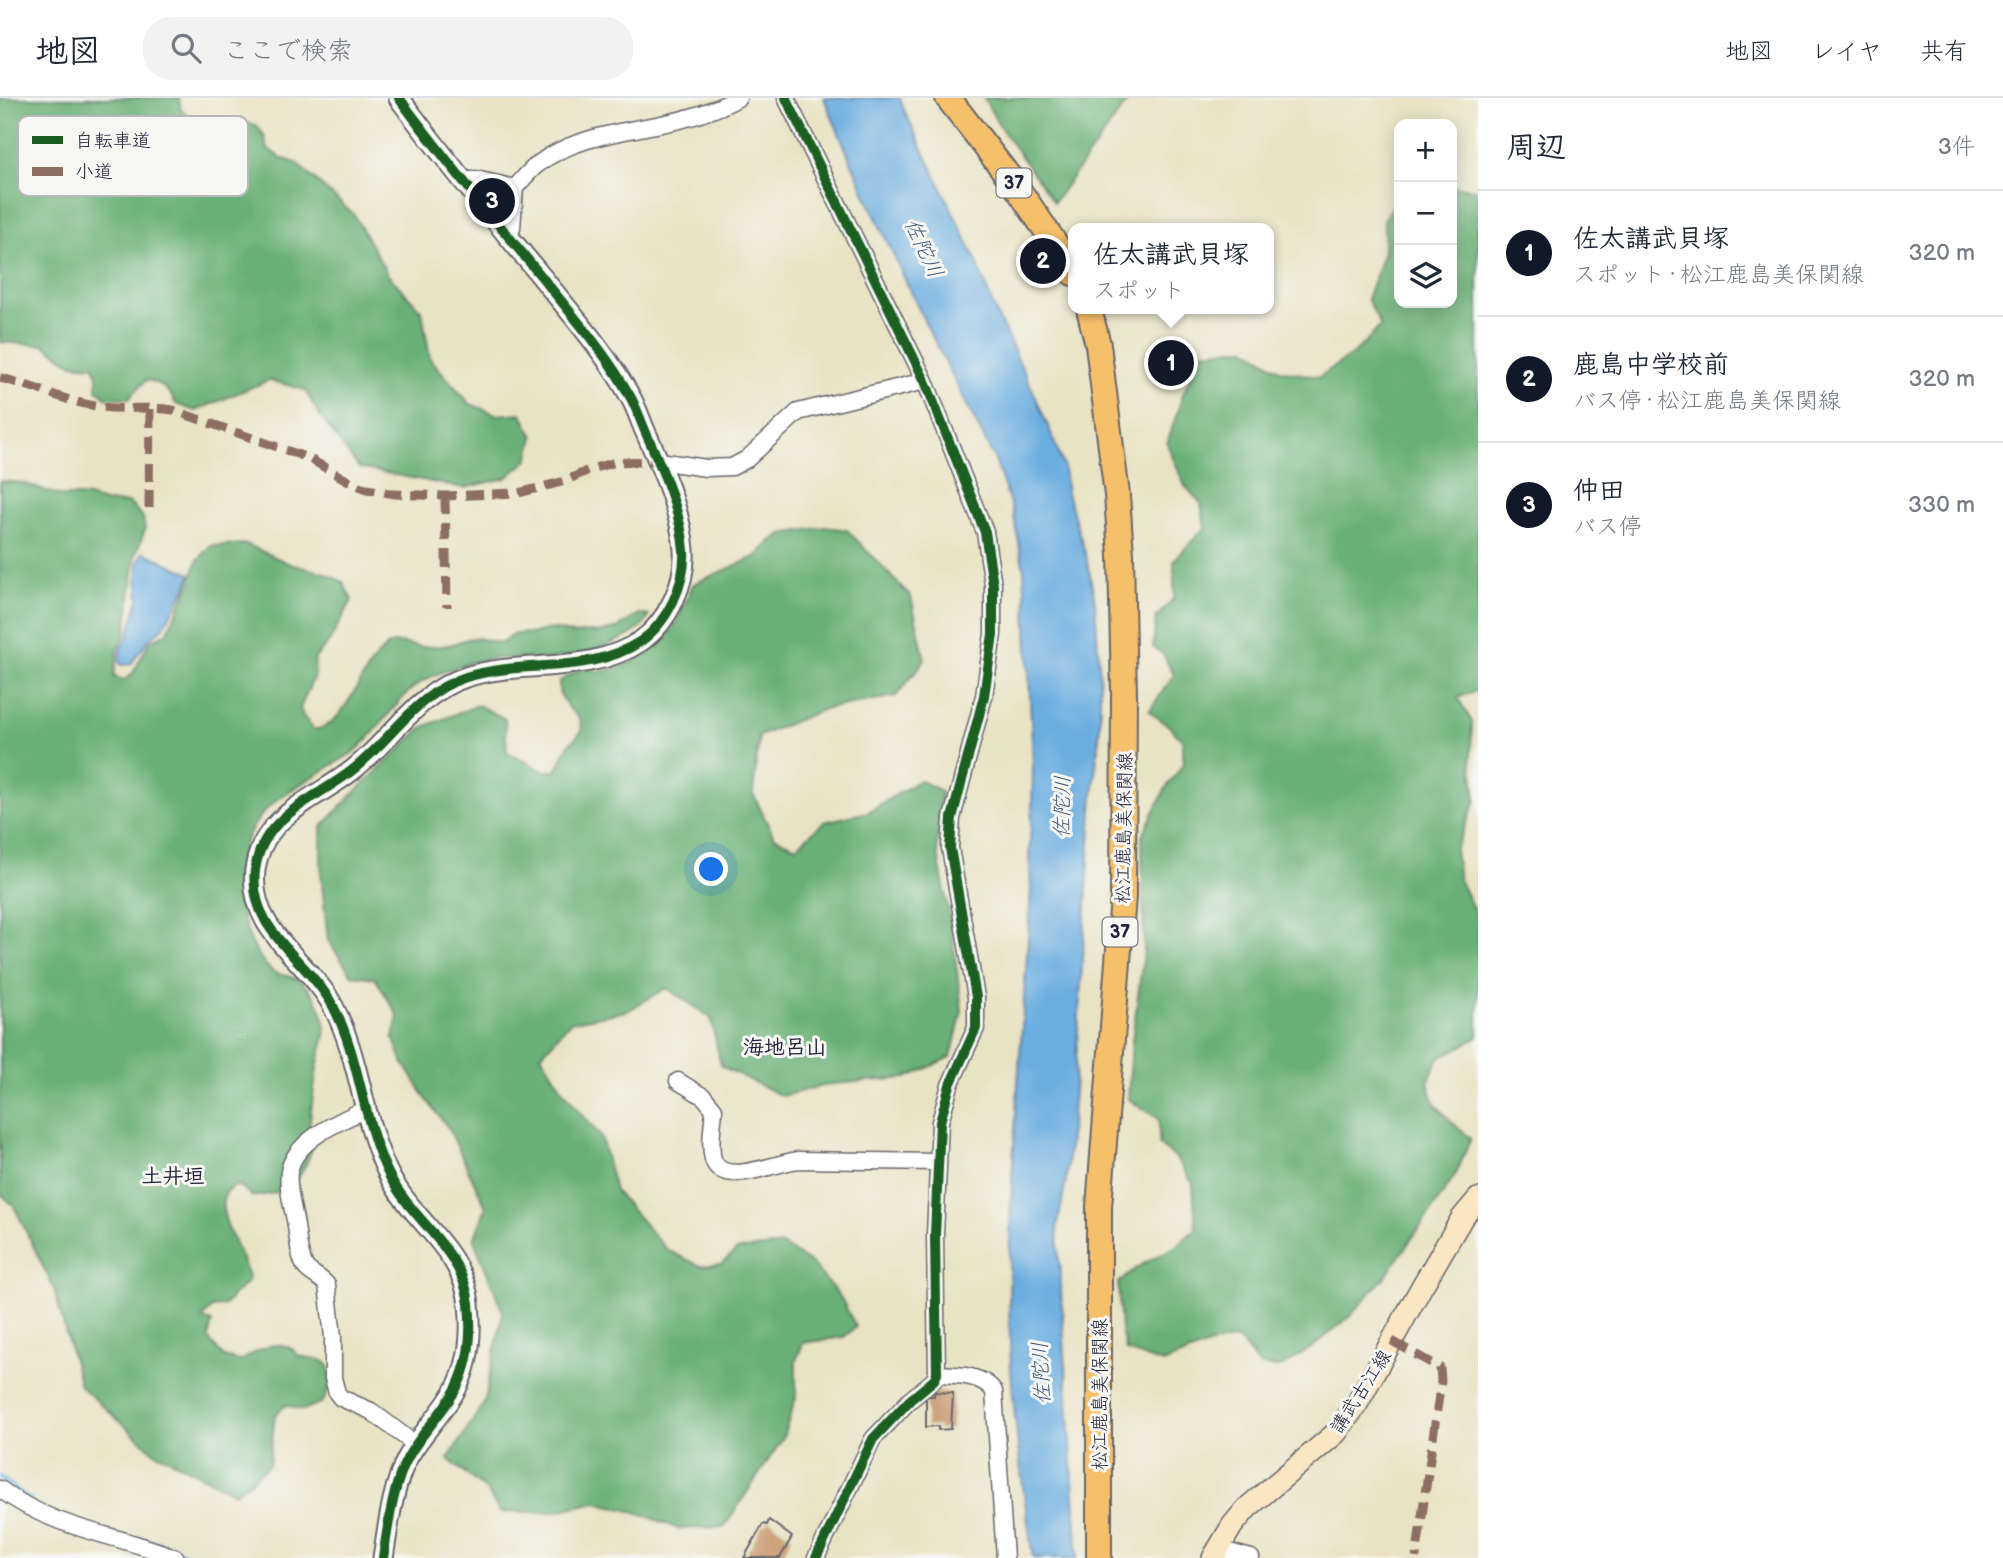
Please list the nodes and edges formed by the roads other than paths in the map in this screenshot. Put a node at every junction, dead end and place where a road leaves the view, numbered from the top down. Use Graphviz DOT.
graph roads {
  1 [pos="399,98"];
  2 [pos="738,98"];
  3 [pos="786,98"];
  4 [pos="948,98"];
  5 [pos="463,180"];
  6 [pos="515,188"];
  7 [pos="509,237"];
  8 [pos="1068,263"];
  9 [pos="1090,314"];
  10 [pos="925,381"];
  11 [pos="659,461"];
  12 [pos="678,1080"];
  13 [pos="366,1109"];
  14 [pos="938,1162"];
  15 [pos="1478,1199"];
  16 [pos="937,1374"];
  17 [pos="416,1445"];
  18 [pos="0,1489"];
  19 [pos="1215,1554"];
  20 [pos="176,1558"];
  21 [pos="383,1558"];
  22 [pos="816,1558"];
  23 [pos="1006,1558"];
  24 [pos="1099,1558"];
  25 [pos="1251,1558"];
  1 -- 5 [label="street"];
  2 -- 6 [label="street"];
  3 -- 10 [label="street"];
  4 -- 8 [label="main road, 37"];
  5 -- 6 [label="street"];
  5 -- 7 [label="street"];
  6 -- 7 [label="street"];
  7 -- 11 [label="street"];
  9 -- 24 [label="main road, 松江鹿島美保関線 / 37"];
  10 -- 11 [label="street"];
  10 -- 14 [label="street"];
  11 -- 13 [label="street"];
  12 -- 14 [label="street"];
  13 -- 17 [label="street"];
  13 -- 17 [label="street"];
  14 -- 16 [label="street"];
  15 -- 19 [label="main road, 講武古江線"];
  16 -- 22 [label="street"];
  16 -- 23 [label="street"];
  17 -- 21 [label="street"];
  18 -- 20 [label="street"];
  19 -- 25 [label="street"];
}
